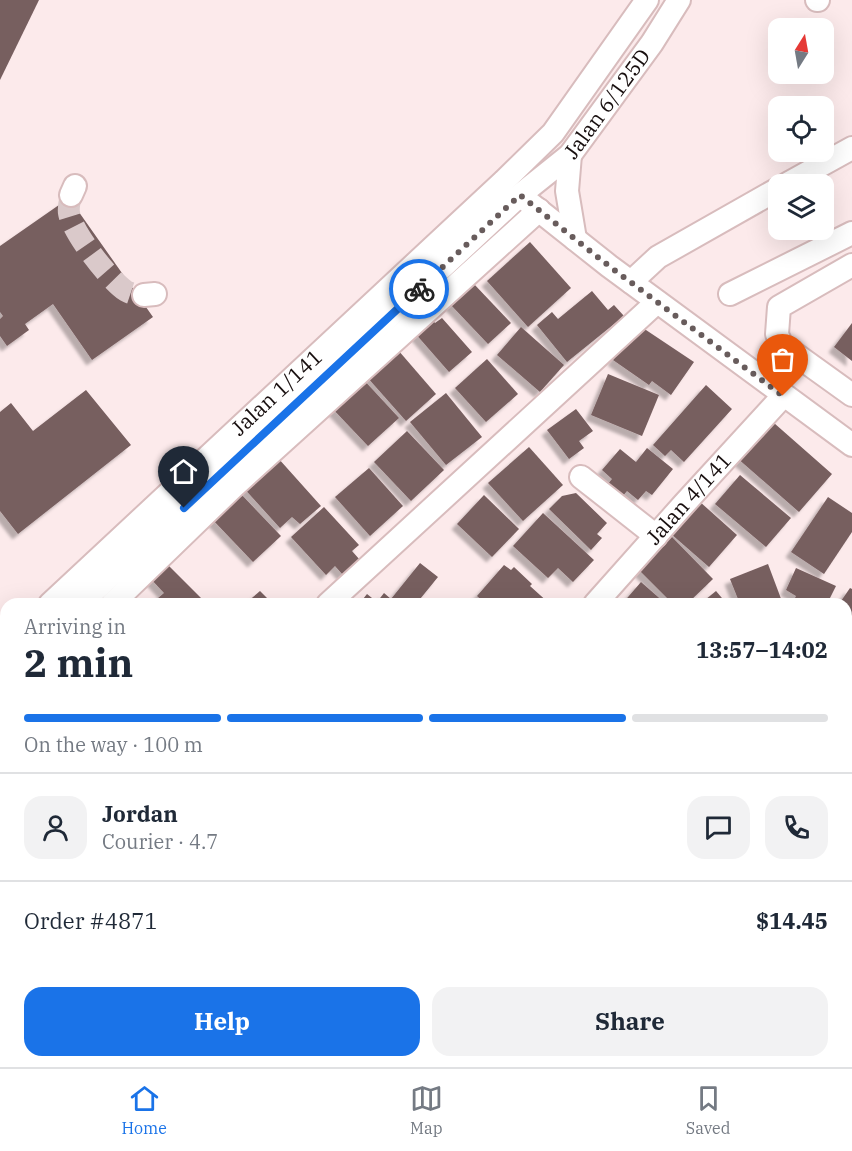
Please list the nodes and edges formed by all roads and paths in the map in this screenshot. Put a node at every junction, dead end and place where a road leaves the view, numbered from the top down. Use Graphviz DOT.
graph roads {
  1 [pos="647,0"];
  2 [pos="680,0"];
  3 [pos="852,148"];
  4 [pos="570,155"];
  5 [pos="805,174"];
  6 [pos="512,188"];
  7 [pos="768,195"];
  8 [pos="539,210"];
  9 [pos="852,233"];
  10 [pos="575,239"];
  11 [pos="852,265"];
  12 [pos="631,282"];
  13 [pos="730,294"];
  14 [pos="657,302"];
  15 [pos="852,395"];
  16 [pos="783,396"];
  17 [pos="852,445"];
  18 [pos="580,477"];
  19 [pos="656,536"];
  20 [pos="57,598"];
  21 [pos="86,598"];
  22 [pos="118,598"];
  23 [pos="335,598"];
  24 [pos="600,598"];
  1 -- 6 [label="street, Jalan 6/125D"];
  2 -- 4 [label="street, Jalan 6/125D"];
  3 -- 5 [label="street"];
  4 -- 6 [label="street, Jalan 6/125D"];
  4 -- 10 [label="street"];
  6 -- 8 [label="street"];
  6 -- 20 [label="street, Jalan 1/141"];
  6 -- 21 [label="street, Jalan 1/141"];
  7 -- 12 [label="street"];
  8 -- 10 [label="street"];
  8 -- 22 [label="street, Jalan 1/141"];
  9 -- 13 [label="street"];
  10 -- 12 [label="street"];
  11 -- 15 [label="street"];
  12 -- 14 [label="street"];
  14 -- 16 [label="street"];
  14 -- 23 [label="street"];
  16 -- 17 [label="street"];
  16 -- 19 [label="street, Jalan 4/141"];
  18 -- 19 [label="street"];
  19 -- 24 [label="street, Jalan 4/141"];
}
